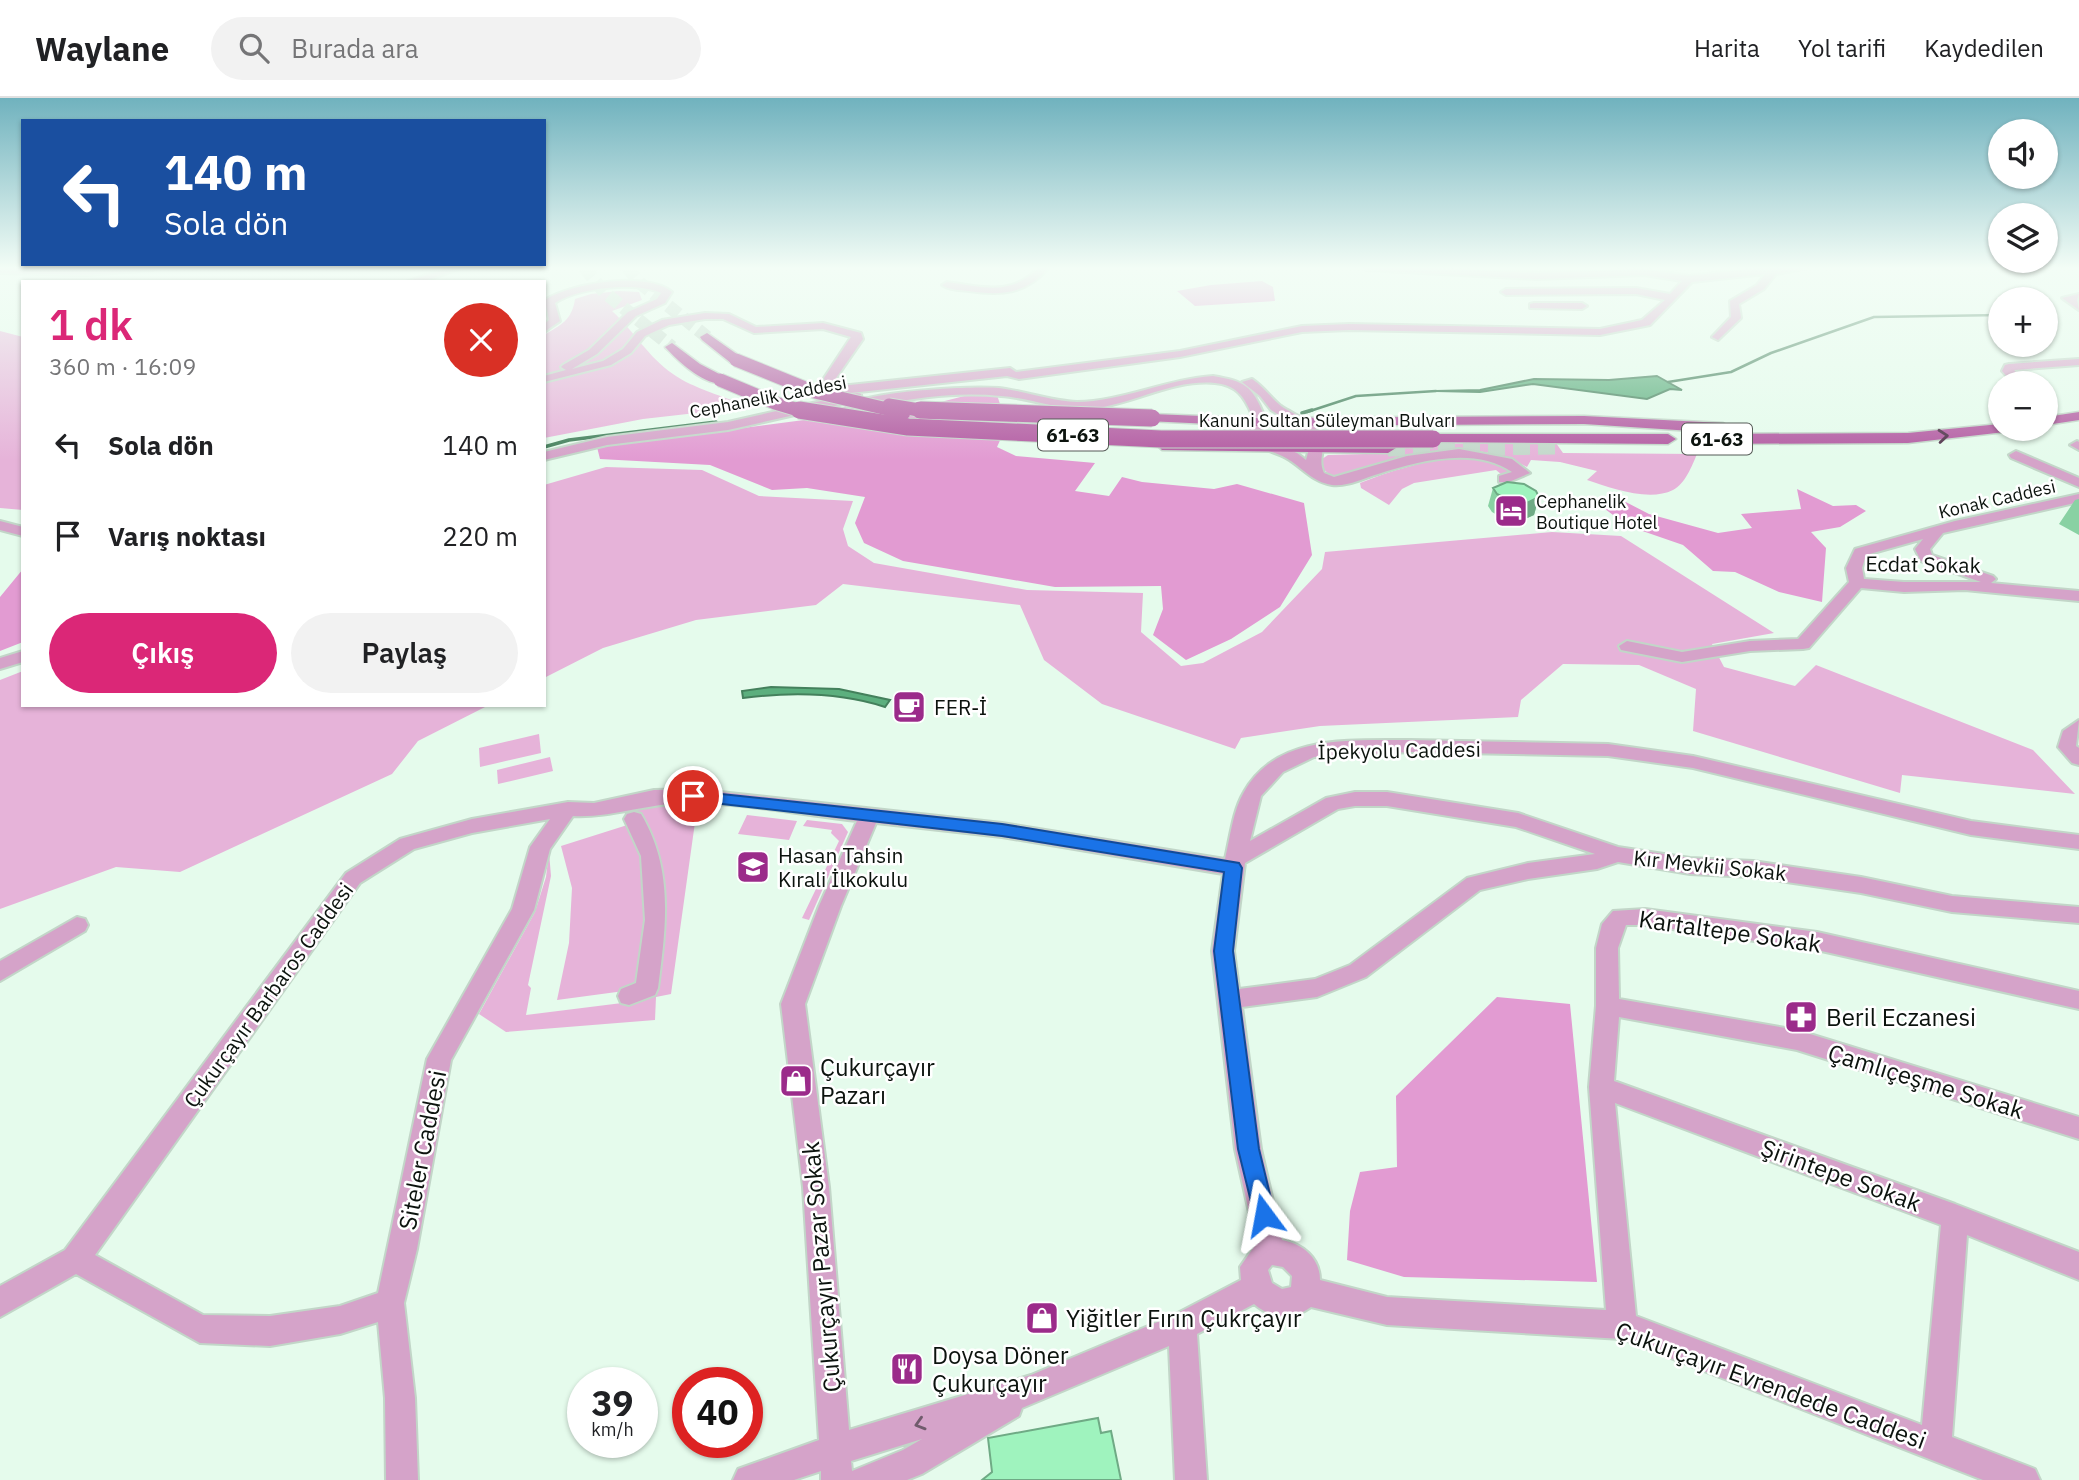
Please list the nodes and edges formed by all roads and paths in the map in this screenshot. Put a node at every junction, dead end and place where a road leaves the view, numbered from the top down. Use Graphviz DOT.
graph roads {
  1 [pos="612,331"];
  2 [pos="646,331"];
  3 [pos="844,331"];
  4 [pos="1290,331"];
  5 [pos="1499,331"];
  6 [pos="1603,331"];
  7 [pos="1723,331"];
  8 [pos="707,337"];
  9 [pos="1718,337"];
  10 [pos="672,347"];
  11 [pos="2079,362"];
  12 [pos="1105,366"];
  13 [pos="2008,371"];
  14 [pos="775,375"];
  15 [pos="1011,376"];
  16 [pos="720,380"];
  17 [pos="1037,386"];
  18 [pos="744,390"];
  19 [pos="1005,392"];
  20 [pos="2079,402"];
  21 [pos="2058,405"];
  22 [pos="1988,416"];
  23 [pos="2079,416"];
  24 [pos="2058,419"];
  25 [pos="1253,422"];
  26 [pos="1298,422"];
  27 [pos="1723,428"];
  28 [pos="1988,430"];
  29 [pos="1433,439"];
  30 [pos="1750,439"];
  31 [pos="607,441"];
  32 [pos="1562,446"];
  33 [pos="1388,448"];
  34 [pos="1275,449"];
  35 [pos="1316,449"];
  36 [pos="2015,455"];
  37 [pos="546,456"];
  38 [pos="1318,476"];
  39 [pos="1504,479"];
  40 [pos="2079,483"];
  41 [pos="2079,498"];
  42 [pos="0,526"];
  43 [pos="1938,530"];
  44 [pos="21,531"];
  45 [pos="1857,583"];
  46 [pos="2028,589"];
  47 [pos="2079,596"];
  48 [pos="1627,646"];
  49 [pos="21,657"];
  50 [pos="0,664"];
  51 [pos="2079,726"];
  52 [pos="2079,759"];
  53 [pos="568,809"];
  54 [pos="869,817"];
  55 [pos="634,819"];
  56 [pos="2079,842"];
  57 [pos="1616,854"];
  58 [pos="1234,863"];
  59 [pos="2079,915"];
  60 [pos="77,925"];
  61 [pos="0,972"];
  62 [pos="629,996"];
  63 [pos="1231,999"];
  64 [pos="2079,1000"];
  65 [pos="1608,1006"];
  66 [pos="1601,1087"];
  67 [pos="2079,1128"];
  68 [pos="1955,1217"];
  69 [pos="1271,1251"];
  70 [pos="75,1260"];
  71 [pos="2079,1266"];
  72 [pos="1257,1287"];
  73 [pos="1305,1291"];
  74 [pos="0,1303"];
  75 [pos="390,1303"];
  76 [pos="1622,1325"];
  77 [pos="1182,1326"];
  78 [pos="1032,1390"];
  79 [pos="1936,1447"];
  80 [pos="836,1465"];
  81 [pos="906,1471"];
  82 [pos="402,1480"];
  83 [pos="749,1480"];
  84 [pos="864,1480"];
  85 [pos="1191,1480"];
  86 [pos="2024,1480"];
  1 -- 2 [label="street"];
  3 -- 15 [label="street"];
  4 -- 12 [label="street"];
  5 -- 6 [label="street"];
  7 -- 9 [label="street"];
  8 -- 14 [label="main road, Kanuni Sultan Süleyman Bulvarı / 61-63, bridge"];
  10 -- 16 [label="main road, Kanuni Sultan Süleyman Bulvarı / 61-63"];
  11 -- 13 [label="street"];
  12 -- 15 [label="street"];
  12 -- 17 [label="street"];
  14 -- 25 [label="main road, 61-63, bridge"];
  14 -- 27 [label="main road, Kanuni Sultan Süleyman Bulvarı / 61-63, bridge"];
  15 -- 17 [label="street"];
  15 -- 19 [label="street"];
  15 -- 31 [label="street, Cephanelik Caddesi"];
  16 -- 18 [label="main road, Kanuni Sultan Süleyman Bulvarı / 61-63, bridge"];
  17 -- 19 [label="street"];
  17 -- 26 [label="street"];
  18 -- 29 [label="main road, Kanuni Sultan Süleyman Bulvarı / 61-63, bridge"];
  18 -- 34 [label="main road, 61-63"];
  19 -- 25 [label="street"];
  19 -- 31 [label="street"];
  20 -- 21 [label="main road"];
  22 -- 27 [label="main road, Kanuni Sultan Süleyman Bulvarı / 61-63"];
  23 -- 24 [label="main road"];
  25 -- 26 [label="main road, 61-63"];
  25 -- 34 [label="street"];
  26 -- 27 [label="main road, 61-63"];
  26 -- 35 [label="street"];
  30 -- 28 [label="main road, Kanuni Sultan Süleyman Bulvarı / 61-63, one-way"];
  29 -- 30 [label="main road, Kanuni Sultan Süleyman Bulvarı / 61-63"];
  30 -- 32 [label="main road, 61-63"];
  31 -- 37 [label="street, Cephanelik Caddesi"];
  33 -- 35 [label="main road, 61-63"];
  34 -- 35 [label="main road, 61-63"];
  34 -- 38 [label="street"];
  35 -- 38 [label="street"];
  36 -- 40 [label="street"];
  38 -- 39 [label="street"];
  41 -- 43 [label="street, Konak Caddesi"];
  42 -- 44 [label="street"];
  43 -- 45 [label="street"];
  43 -- 46 [label="street, Konak Caddesi"];
  45 -- 46 [label="street, Ecdat Sokak"];
  45 -- 48 [label="street, Ecdat Sokak"];
  46 -- 47 [label="street, Ecdat Sokak"];
  49 -- 50 [label="street"];
  51 -- 52 [label="street"];
  53 -- 54 [label="street, Çukurçayır Barbaros Caddesi"];
  53 -- 70 [label="street, Çukurçayır Barbaros Caddesi"];
  53 -- 75 [label="street, Siteler Caddesi"];
  54 -- 58 [label="street, Çukurçayır Barbaros Caddesi"];
  54 -- 80 [label="street, Çukurçayır Pazar Sokak"];
  55 -- 62 [label="street"];
  56 -- 58 [label="street, İpekyolu Caddesi"];
  57 -- 58 [label="street, Kır Mevkii Sokak"];
  57 -- 59 [label="street, Kır Mevkii Sokak"];
  57 -- 63 [label="street"];
  58 -- 63 [label="street, İpekyolu Caddesi"];
  60 -- 61 [label="street"];
  63 -- 69 [label="street, İpekyolu Caddesi"];
  64 -- 65 [label="street, Kartaltepe Sokak"];
  65 -- 66 [label="street, Kartaltepe Sokak"];
  65 -- 67 [label="street, Çamlıçeşme Sokak"];
  66 -- 68 [label="street, Şirintepe Sokak"];
  66 -- 76 [label="street, Kartaltepe Sokak"];
  68 -- 71 [label="street, Şirintepe Sokak"];
  68 -- 79 [label="street"];
  69 -- 72 [label="street"];
  69 -- 73 [label="street"];
  70 -- 74 [label="street, Çukurçayır Barbaros Caddesi"];
  70 -- 75 [label="street"];
  72 -- 73 [label="street"];
  72 -- 77 [label="street"];
  73 -- 76 [label="street, Çukurçayır Evrendede Caddesi"];
  75 -- 82 [label="street, Siteler Caddesi"];
  76 -- 79 [label="street, Çukurçayır Evrendede Caddesi"];
  77 -- 78 [label="street"];
  77 -- 85 [label="street"];
  78 -- 80 [label="street, one-way"];
  78 -- 81 [label="street"];
  79 -- 86 [label="street, Çukurçayır Evrendede Caddesi"];
  80 -- 83 [label="street"];
  81 -- 84 [label="street"];
}
